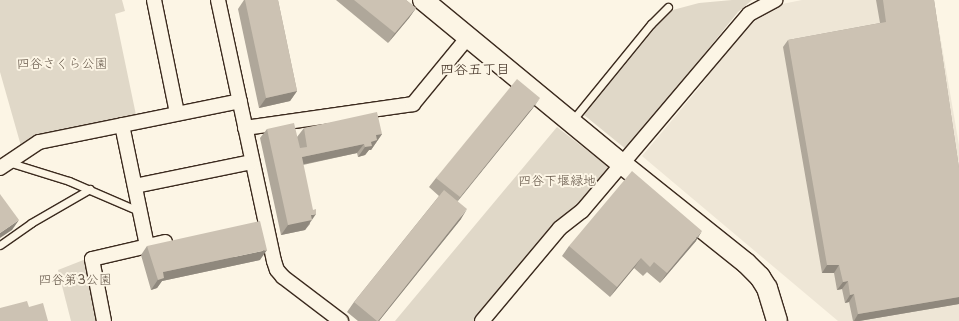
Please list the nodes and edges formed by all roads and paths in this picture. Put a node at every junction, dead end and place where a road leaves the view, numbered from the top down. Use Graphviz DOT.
graph roads {
  1 [pos="154,0"];
  2 [pos="218,0"];
  3 [pos="423,0"];
  4 [pos="775,0"];
  5 [pos="668,7"];
  6 [pos="468,38"];
  7 [pos="240,100"];
  8 [pos="176,113"];
  9 [pos="571,122"];
  10 [pos="122,125"];
  11 [pos="245,128"];
  12 [pos="252,162"];
  13 [pos="622,164"];
  14 [pos="4,165"];
  15 [pos="135,186"];
  16 [pos="90,189"];
  17 [pos="141,212"];
  18 [pos="266,221"];
  19 [pos="251,224"];
  20 [pos="177,240"];
  21 [pos="0,245"];
  22 [pos="147,246"];
  23 [pos="104,321"];
  24 [pos="341,321"];
  25 [pos="482,321"];
  26 [pos="777,321"];
  1 -- 8 [label="street"];
  2 -- 7 [label="street"];
  3 -- 6 [label="street"];
  4 -- 13 [label="street"];
  5 -- 9 [label="lane"];
  6 -- 9 [label="street"];
  6 -- 11 [label="street"];
  7 -- 8 [label="street"];
  7 -- 11 [label="street"];
  8 -- 10 [label="street"];
  9 -- 13 [label="street"];
  10 -- 14 [label="street"];
  10 -- 15 [label="street"];
  11 -- 12 [label="street"];
  12 -- 15 [label="street"];
  12 -- 18 [label="street"];
  13 -- 25 [label="street"];
  13 -- 26 [label="street"];
  14 -- 16 [label="lane"];
  15 -- 17 [label="street"];
  16 -- 17 [label="lane"];
  16 -- 21 [label="lane"];
  17 -- 22 [label="street"];
  18 -- 19 [label="street"];
  18 -- 24 [label="street"];
  20 -- 22 [label="street"];
  22 -- 23 [label="street"];
}
